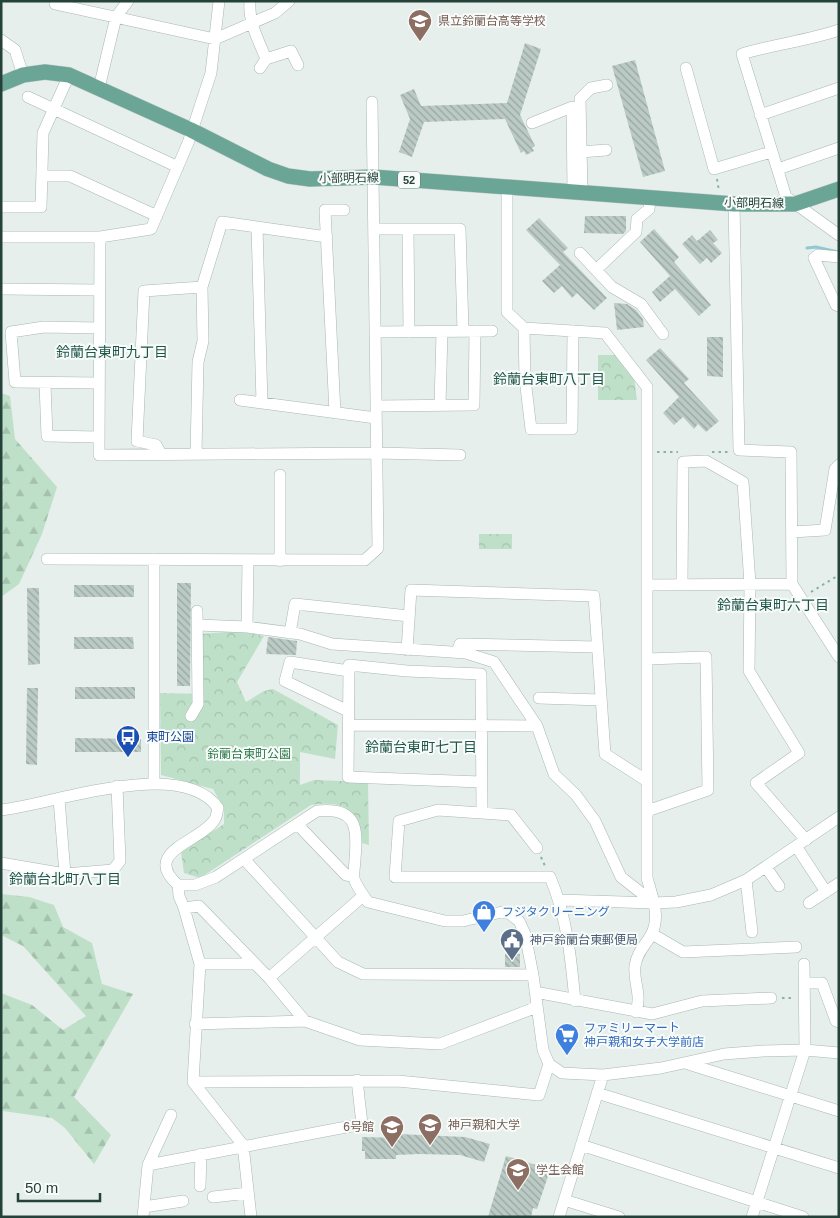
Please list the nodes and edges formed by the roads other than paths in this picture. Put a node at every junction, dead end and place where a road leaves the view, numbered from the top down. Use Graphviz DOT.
graph roads {
  1 [pos="57,1"];
  2 [pos="128,1"];
  3 [pos="219,1"];
  4 [pos="250,1"];
  5 [pos="289,1"];
  6 [pos="116,17"];
  7 [pos="252,23"];
  8 [pos="839,30"];
  9 [pos="215,39"];
  10 [pos="1,40"];
  11 [pos="298,65"];
  12 [pos="686,68"];
  13 [pos="23,75"];
  14 [pos="69,75"];
  15 [pos="1,84"];
  16 [pos="607,85"];
  17 [pos="99,88"];
  18 [pos="839,88"];
  19 [pos="28,97"];
  20 [pos="372,102"];
  21 [pos="54,109"];
  22 [pos="760,115"];
  23 [pos="532,123"];
  24 [pos="191,130"];
  25 [pos="839,148"];
  26 [pos="606,150"];
  27 [pos="581,152"];
  28 [pos="771,152"];
  29 [pos="178,167"];
  30 [pos="778,169"];
  31 [pos="44,176"];
  32 [pos="373,177"];
  33 [pos="507,187"];
  34 [pos="839,189"];
  35 [pos="578,192"];
  36 [pos="650,198"];
  37 [pos="734,204"];
  38 [pos="795,204"];
  39 [pos="1,207"];
  40 [pos="344,210"];
  41 [pos="157,216"];
  42 [pos="256,227"];
  43 [pos="374,229"];
  44 [pos="408,229"];
  45 [pos="839,235"];
  46 [pos="1,237"];
  47 [pos="100,237"];
  48 [pos="327,237"];
  49 [pos="580,253"];
  50 [pos="839,257"];
  51 [pos="596,270"];
  52 [pos="202,287"];
  53 [pos="1,289"];
  54 [pos="99,290"];
  55 [pos="838,305"];
  56 [pos="99,328"];
  57 [pos="524,328"];
  58 [pos="469,331"];
  59 [pos="492,331"];
  60 [pos="572,331"];
  61 [pos="375,332"];
  62 [pos="409,332"];
  63 [pos="442,332"];
  64 [pos="663,334"];
  65 [pos="99,383"];
  66 [pos="45,384"];
  67 [pos="240,400"];
  68 [pos="262,403"];
  69 [pos="440,405"];
  70 [pos="376,406"];
  71 [pos="335,413"];
  72 [pos="376,418"];
  73 [pos="99,437"];
  74 [pos="377,453"];
  75 [pos="161,454"];
  76 [pos="196,454"];
  77 [pos="460,455"];
  78 [pos="839,465"];
  79 [pos="280,475"];
  80 [pos="792,532"];
  81 [pos="47,559"];
  82 [pos="154,559"];
  83 [pos="248,561"];
  84 [pos="280,561"];
  85 [pos="647,584"];
  86 [pos="682,584"];
  87 [pos="750,584"];
  88 [pos="792,584"];
  89 [pos="197,612"];
  90 [pos="409,616"];
  91 [pos="198,625"];
  92 [pos="247,627"];
  93 [pos="290,633"];
  94 [pos="597,647"];
  95 [pos="407,650"];
  96 [pos="457,652"];
  97 [pos="839,656"];
  98 [pos="647,659"];
  99 [pos="349,671"];
  100 [pos="540,698"];
  101 [pos="601,700"];
  102 [pos="348,711"];
  103 [pos="191,716"];
  104 [pos="349,725"];
  105 [pos="482,726"];
  106 [pos="538,726"];
  107 [pos="647,781"];
  108 [pos="482,782"];
  109 [pos="154,783"];
  110 [pos="117,786"];
  111 [pos="59,799"];
  112 [pos="1,810"];
  113 [pos="482,812"];
  114 [pos="647,812"];
  115 [pos="839,816"];
  116 [pos="297,824"];
  117 [pos="801,843"];
  118 [pos="537,848"];
  119 [pos="244,859"];
  120 [pos="1,863"];
  121 [pos="766,867"];
  122 [pos="65,874"];
  123 [pos="354,877"];
  124 [pos="746,880"];
  125 [pos="839,883"];
  126 [pos="178,884"];
  127 [pos="778,886"];
  128 [pos="826,892"];
  129 [pos="363,896"];
  130 [pos="560,900"];
  131 [pos="654,903"];
  132 [pos="809,903"];
  133 [pos="184,908"];
  134 [pos="752,932"];
  135 [pos="652,934"];
  136 [pos="316,938"];
  137 [pos="796,948"];
  138 [pos="200,964"];
  139 [pos="255,964"];
  140 [pos="804,964"];
  141 [pos="532,975"];
  142 [pos="269,978"];
  143 [pos="805,983"];
  144 [pos="535,992"];
  145 [pos="771,998"];
  146 [pos="574,1001"];
  147 [pos="537,1008"];
  148 [pos="636,1012"];
  149 [pos="305,1021"];
  150 [pos="839,1022"];
  151 [pos="195,1024"];
  152 [pos="805,1050"];
  153 [pos="839,1053"];
  154 [pos="684,1063"];
  155 [pos="549,1064"];
  156 [pos="603,1075"];
  157 [pos="357,1080"];
  158 [pos="193,1082"];
  159 [pos="597,1093"];
  160 [pos="790,1096"];
  161 [pos="839,1111"];
  162 [pos="171,1116"];
  163 [pos="581,1145"];
  164 [pos="243,1146"];
  165 [pos="774,1148"];
  166 [pos="200,1154"];
  167 [pos="148,1165"];
  168 [pos="839,1168"];
  169 [pos="200,1186"];
  170 [pos="248,1193"];
  171 [pos="212,1197"];
  172 [pos="564,1200"];
  173 [pos="183,1201"];
  174 [pos="757,1202"];
  175 [pos="143,1212"];
  176 [pos="251,1217"];
  177 [pos="559,1217"];
  178 [pos="619,1217"];
  179 [pos="752,1217"];
  180 [pos="803,1217"];
  1 -- 6 [label="street"];
  2 -- 6 [label="street"];
  3 -- 9 [label="street"];
  4 -- 7 [label="street"];
  5 -- 7 [label="street"];
  6 -- 9 [label="street"];
  6 -- 17 [label="street"];
  7 -- 9 [label="street"];
  7 -- 11 [label="street"];
  8 -- 22 [label="street"];
  9 -- 24 [label="street"];
  10 -- 13 [label="street"];
  12 -- 28 [label="street"];
  13 -- 14 [label="main road, 小部明石線 / 52"];
  13 -- 15 [label="main road, 小部明石線 / 52"];
  14 -- 17 [label="main road, 小部明石線 / 52"];
  14 -- 21 [label="street"];
  16 -- 27 [label="street"];
  17 -- 24 [label="main road, 小部明石線 / 52"];
  18 -- 22 [label="street"];
  19 -- 21 [label="street"];
  20 -- 32 [label="street"];
  21 -- 29 [label="street"];
  21 -- 31 [label="street"];
  22 -- 28 [label="street"];
  23 -- 35 [label="street"];
  24 -- 29 [label="street"];
  24 -- 32 [label="main road, 小部明石線 / 52"];
  25 -- 30 [label="street"];
  26 -- 27 [label="street"];
  27 -- 35 [label="street"];
  28 -- 30 [label="street"];
  29 -- 41 [label="street"];
  30 -- 38 [label="street"];
  31 -- 39 [label="street"];
  31 -- 41 [label="street"];
  32 -- 33 [label="main road, 小部明石線 / 52"];
  32 -- 43 [label="street"];
  33 -- 35 [label="main road, 小部明石線 / 52"];
  33 -- 57 [label="street"];
  34 -- 38 [label="main road, 小部明石線 / 52"];
  35 -- 36 [label="main road, 小部明石線 / 52"];
  36 -- 37 [label="main road, 小部明石線 / 52"];
  36 -- 51 [label="street"];
  37 -- 38 [label="main road, 小部明石線 / 52"];
  37 -- 80 [label="street"];
  38 -- 45 [label="street"];
  40 -- 48 [label="street"];
  41 -- 47 [label="street"];
  42 -- 48 [label="street"];
  42 -- 52 [label="street"];
  42 -- 68 [label="street"];
  43 -- 44 [label="street"];
  43 -- 61 [label="street"];
  44 -- 58 [label="street"];
  44 -- 62 [label="street"];
  46 -- 47 [label="street"];
  47 -- 54 [label="street"];
  48 -- 71 [label="street"];
  49 -- 51 [label="street"];
  50 -- 55 [label="street"];
  51 -- 64 [label="street"];
  52 -- 75 [label="street"];
  52 -- 76 [label="street"];
  53 -- 54 [label="street"];
  54 -- 56 [label="street"];
  56 -- 65 [label="street"];
  56 -- 66 [label="street"];
  57 -- 60 [label="street"];
  57 -- 60 [label="street"];
  58 -- 59 [label="street"];
  58 -- 63 [label="street"];
  58 -- 69 [label="street"];
  60 -- 85 [label="street"];
  61 -- 62 [label="street"];
  61 -- 70 [label="street"];
  62 -- 63 [label="street"];
  63 -- 69 [label="street"];
  65 -- 66 [label="street"];
  65 -- 73 [label="street"];
  66 -- 73 [label="street"];
  67 -- 68 [label="street"];
  68 -- 71 [label="street"];
  69 -- 70 [label="street"];
  70 -- 72 [label="street"];
  71 -- 72 [label="street"];
  72 -- 74 [label="street"];
  73 -- 75 [label="street"];
  74 -- 76 [label="street"];
  74 -- 77 [label="street"];
  74 -- 84 [label="street"];
  75 -- 76 [label="street"];
  78 -- 80 [label="street"];
  79 -- 84 [label="street"];
  80 -- 88 [label="street"];
  81 -- 82 [label="street"];
  82 -- 83 [label="street"];
  82 -- 109 [label="street"];
  83 -- 84 [label="street"];
  83 -- 92 [label="street"];
  85 -- 86 [label="street"];
  85 -- 98 [label="street"];
  86 -- 87 [label="street"];
  86 -- 87 [label="street"];
  87 -- 88 [label="street"];
  87 -- 117 [label="street"];
  88 -- 97 [label="street"];
  89 -- 91 [label="street"];
  90 -- 93 [label="street"];
  90 -- 94 [label="street"];
  90 -- 95 [label="street"];
  91 -- 92 [label="street"];
  91 -- 103 [label="street"];
  92 -- 93 [label="street"];
  93 -- 95 [label="street"];
  94 -- 96 [label="street"];
  94 -- 101 [label="street"];
  95 -- 96 [label="street"];
  96 -- 106 [label="street"];
  98 -- 107 [label="street"];
  98 -- 114 [label="street"];
  99 -- 102 [label="street"];
  99 -- 102 [label="street"];
  99 -- 105 [label="street"];
  100 -- 101 [label="street"];
  101 -- 107 [label="street"];
  102 -- 104 [label="street"];
  104 -- 105 [label="street"];
  104 -- 108 [label="street"];
  105 -- 106 [label="street"];
  105 -- 108 [label="street"];
  106 -- 131 [label="street"];
  107 -- 114 [label="street"];
  108 -- 113 [label="street"];
  109 -- 110 [label="street"];
  109 -- 126 [label="street"];
  110 -- 111 [label="street"];
  110 -- 122 [label="street"];
  111 -- 112 [label="street"];
  111 -- 122 [label="street"];
  113 -- 118 [label="street"];
  113 -- 130 [label="street"];
  114 -- 131 [label="street"];
  115 -- 117 [label="street"];
  116 -- 119 [label="street"];
  116 -- 123 [label="street"];
  116 -- 123 [label="street"];
  117 -- 121 [label="street"];
  117 -- 128 [label="street"];
  119 -- 126 [label="street"];
  119 -- 136 [label="street"];
  120 -- 122 [label="street"];
  121 -- 124 [label="street"];
  121 -- 127 [label="street"];
  123 -- 129 [label="street"];
  124 -- 131 [label="street"];
  124 -- 134 [label="street"];
  125 -- 128 [label="street"];
  126 -- 133 [label="street"];
  128 -- 132 [label="street"];
  129 -- 136 [label="street"];
  129 -- 141 [label="street"];
  130 -- 131 [label="street"];
  130 -- 146 [label="street"];
  131 -- 135 [label="street"];
  133 -- 138 [label="street"];
  133 -- 139 [label="street"];
  135 -- 137 [label="street"];
  135 -- 148 [label="street"];
  136 -- 141 [label="street"];
  136 -- 142 [label="street"];
  138 -- 139 [label="street"];
  138 -- 151 [label="street"];
  139 -- 142 [label="street"];
  140 -- 143 [label="street"];
  141 -- 144 [label="street"];
  142 -- 149 [label="street"];
  143 -- 150 [label="street"];
  143 -- 152 [label="street"];
  144 -- 146 [label="street"];
  144 -- 147 [label="street"];
  145 -- 148 [label="street"];
  146 -- 148 [label="street"];
  147 -- 149 [label="street"];
  147 -- 155 [label="street"];
  149 -- 151 [label="street"];
  151 -- 158 [label="street"];
  152 -- 153 [label="street"];
  152 -- 154 [label="street"];
  152 -- 160 [label="street"];
  154 -- 156 [label="street"];
  154 -- 160 [label="street"];
  155 -- 156 [label="street"];
  155 -- 157 [label="street"];
  156 -- 159 [label="street"];
  157 -- 158 [label="street"];
  157 -- 164 [label="street"];
  158 -- 164 [label="street"];
  159 -- 163 [label="street"];
  159 -- 165 [label="street"];
  160 -- 161 [label="street"];
  160 -- 165 [label="street"];
  162 -- 167 [label="street"];
  163 -- 172 [label="street"];
  163 -- 174 [label="street"];
  164 -- 166 [label="street"];
  164 -- 170 [label="street"];
  165 -- 168 [label="street"];
  165 -- 174 [label="street"];
  166 -- 167 [label="street"];
  166 -- 169 [label="street"];
  167 -- 175 [label="street"];
  170 -- 171 [label="street"];
  170 -- 176 [label="street"];
  172 -- 177 [label="street"];
  172 -- 178 [label="street"];
  173 -- 175 [label="street"];
  174 -- 179 [label="street"];
  174 -- 180 [label="street"];
}
